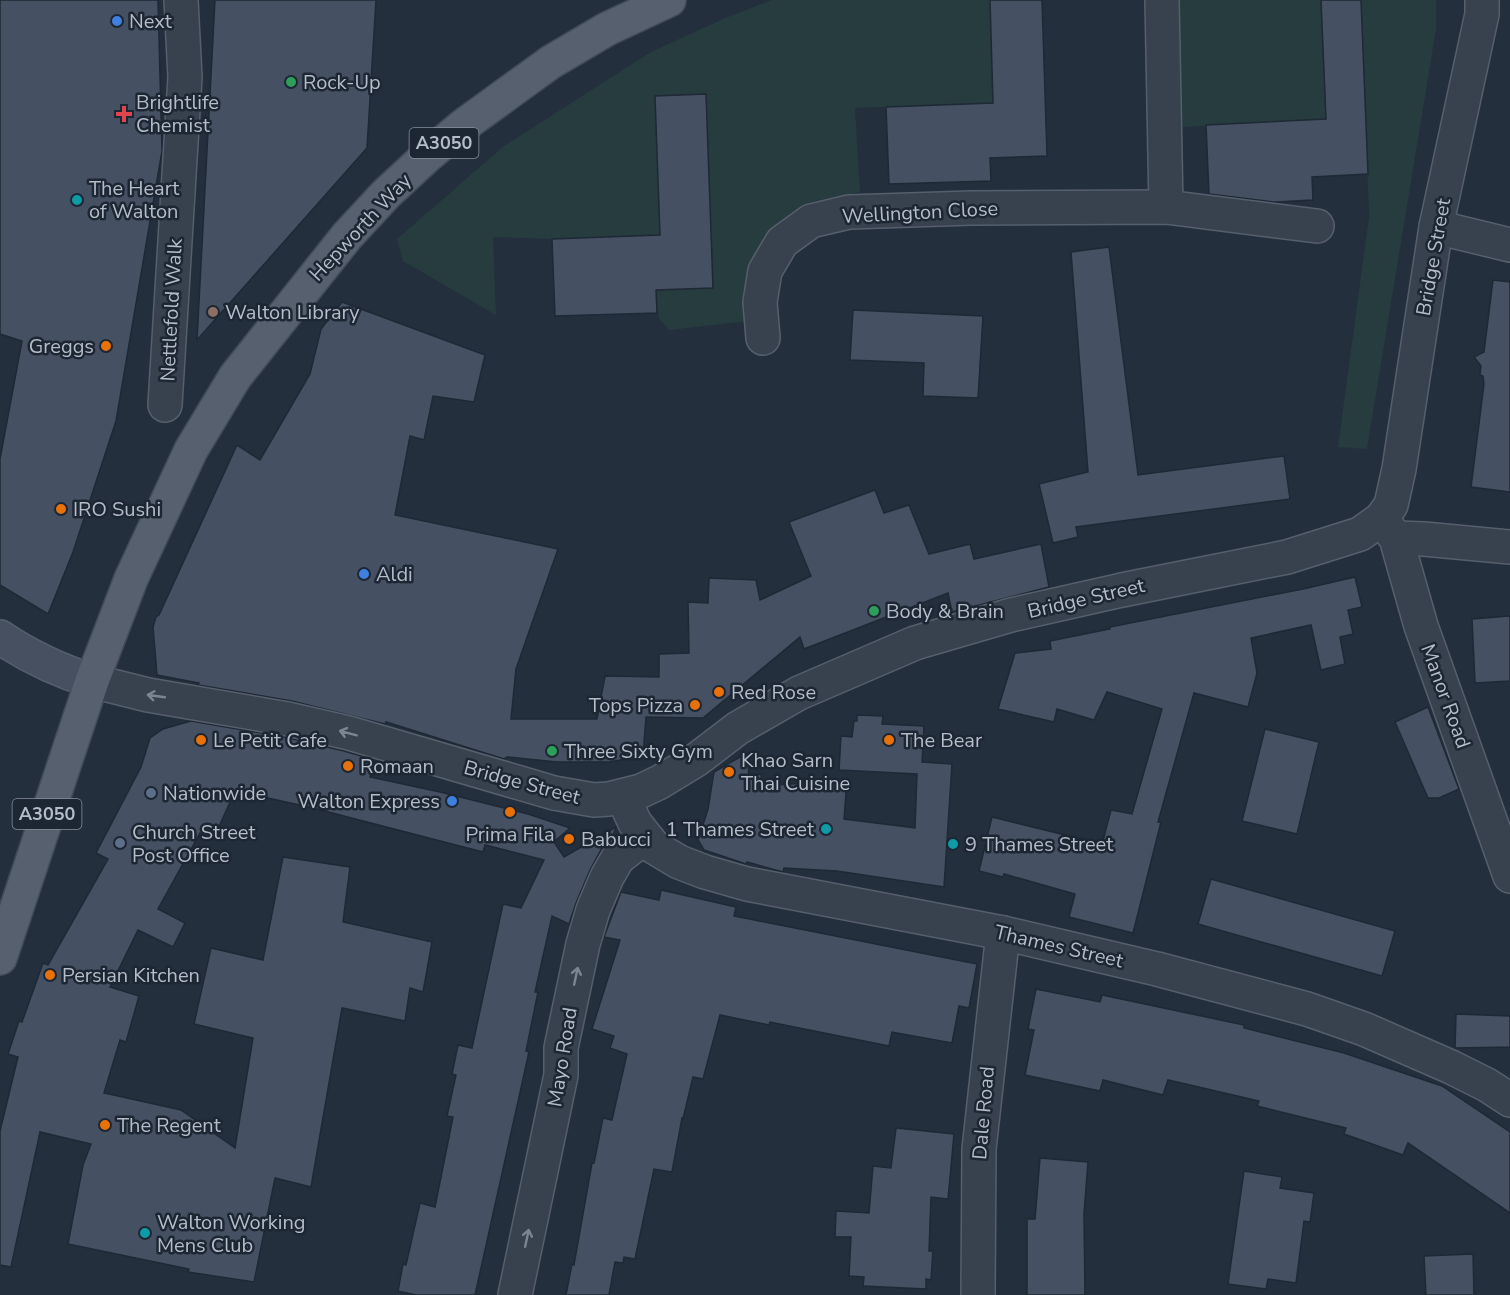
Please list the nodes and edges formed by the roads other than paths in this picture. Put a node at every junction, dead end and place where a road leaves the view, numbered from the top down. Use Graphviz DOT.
graph roads {
  1 [pos="181,0"];
  2 [pos="669,0"];
  3 [pos="1162,0"];
  4 [pos="1482,0"];
  5 [pos="1166,207"];
  6 [pos="1317,226"];
  7 [pos="1436,227"];
  8 [pos="1510,245"];
  9 [pos="763,338"];
  10 [pos="165,405"];
  11 [pos="1389,529"];
  12 [pos="1510,547"];
  13 [pos="0,637"];
  14 [pos="92,681"];
  15 [pos="623,797"];
  16 [pos="645,837"];
  17 [pos="1510,876"];
  18 [pos="1003,933"];
  19 [pos="0,958"];
  20 [pos="1510,1100"];
  21 [pos="515,1295"];
  22 [pos="978,1295"];
  1 -- 10 [label="street, Nettlefold Walk"];
  2 -- 14 [label="main road, Hepworth Way / A3050"];
  3 -- 5 [label="street"];
  4 -- 7 [label="street, Bridge Street"];
  5 -- 6 [label="street, Wellington Close"];
  5 -- 9 [label="street, Wellington Close"];
  7 -- 8 [label="street"];
  7 -- 11 [label="street, Bridge Street"];
  11 -- 12 [label="street"];
  11 -- 15 [label="street, Bridge Street"];
  11 -- 17 [label="street, Manor Road"];
  13 -- 14 [label="street"];
  15 -- 14 [label="street, Bridge Street, one-way"];
  14 -- 19 [label="main road, A3050"];
  15 -- 16 [label="street, Thames Street"];
  16 -- 18 [label="street, Thames Street"];
  21 -- 16 [label="street, Mayo Road, one-way"];
  18 -- 20 [label="street, Thames Street"];
  18 -- 22 [label="street, Dale Road"];
}
